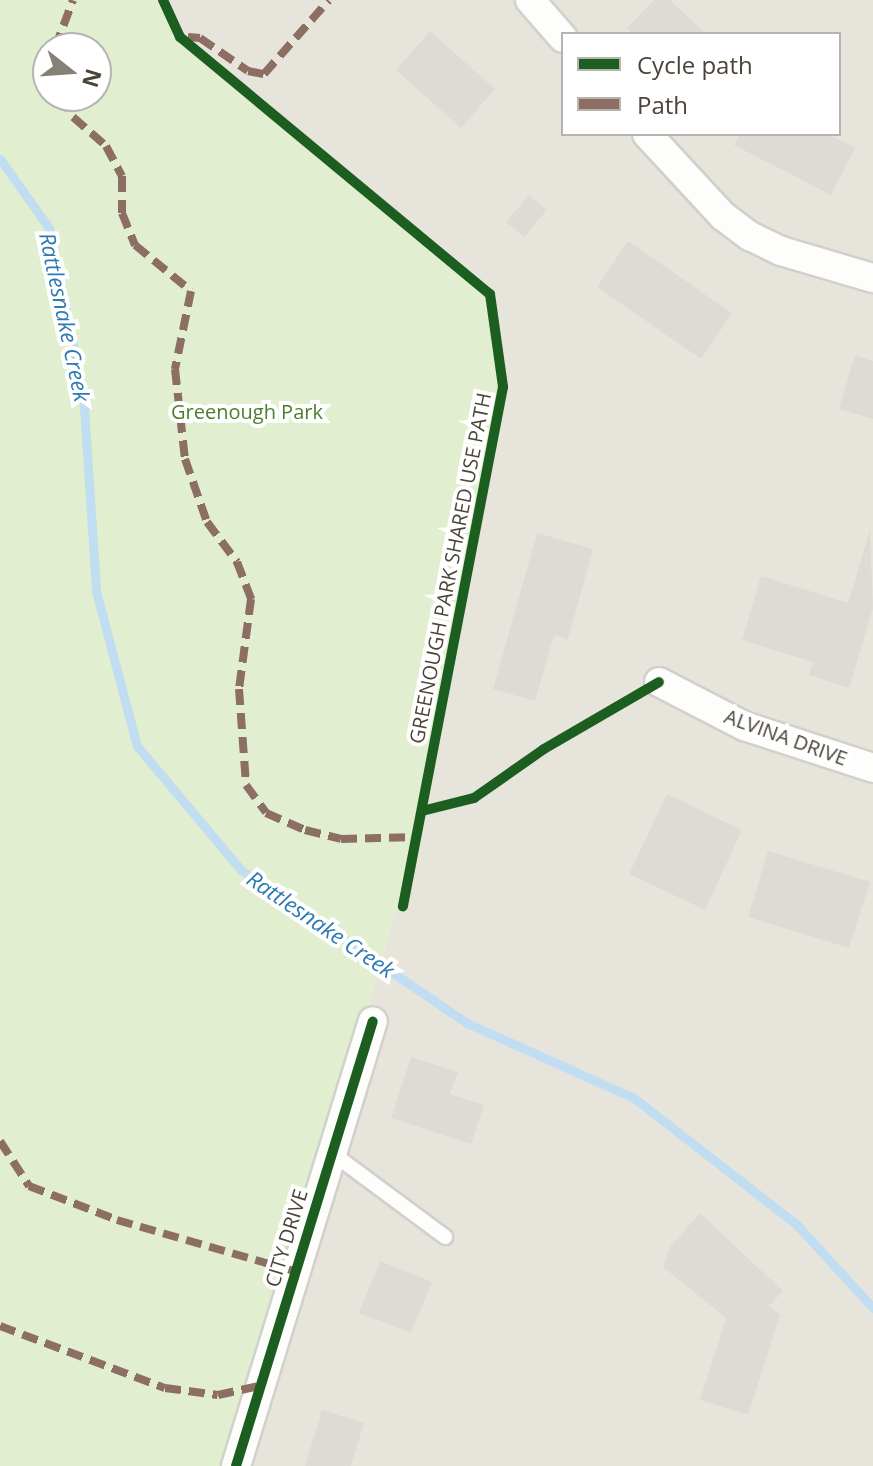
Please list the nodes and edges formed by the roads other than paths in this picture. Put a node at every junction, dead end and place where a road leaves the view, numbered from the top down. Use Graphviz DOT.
graph roads {
  1 [pos="530,0"];
  2 [pos="561,36"];
  3 [pos="649,136"];
  4 [pos="873,278"];
  5 [pos="659,682"];
  6 [pos="873,768"];
  7 [pos="373,1022"];
  8 [pos="331,1152"];
  9 [pos="445,1237"];
  10 [pos="236,1466"];
  1 -- 2 [label="street"];
  3 -- 4 [label="street"];
  5 -- 6 [label="street, ALVINA DRIVE"];
  7 -- 8 [label="street, CITY DRIVE"];
  8 -- 9 [label="lane"];
  8 -- 10 [label="street, CITY DRIVE"];
}
